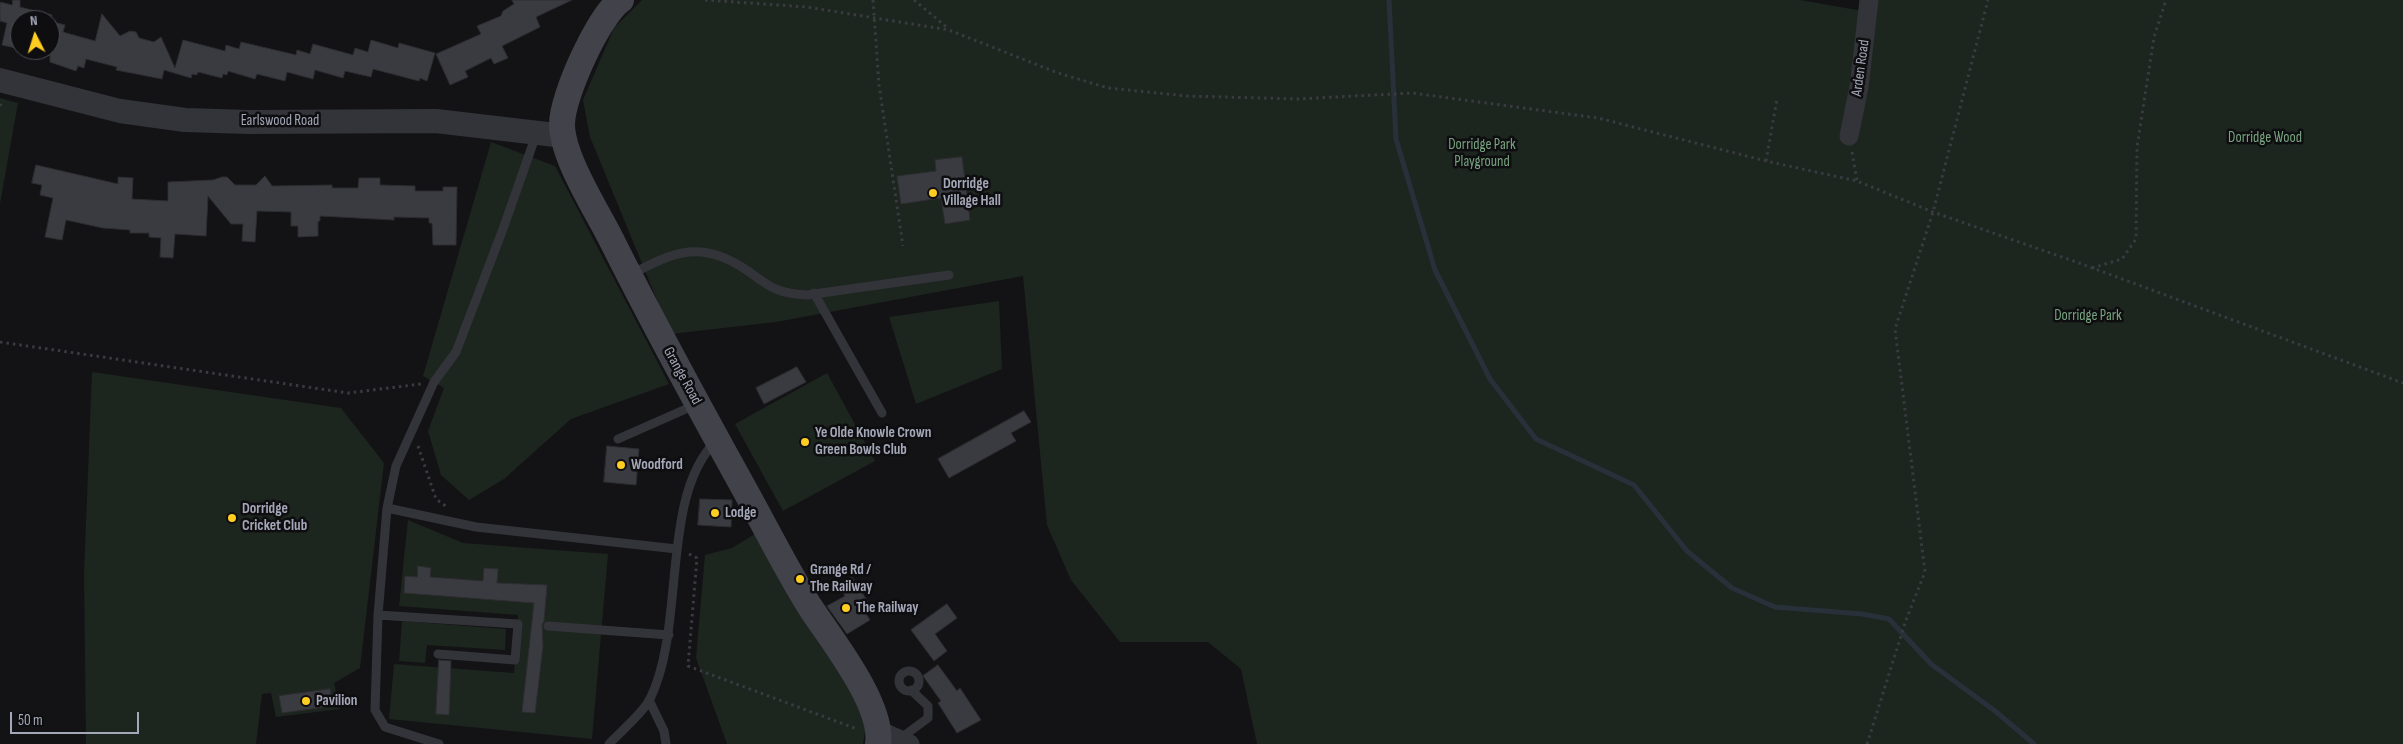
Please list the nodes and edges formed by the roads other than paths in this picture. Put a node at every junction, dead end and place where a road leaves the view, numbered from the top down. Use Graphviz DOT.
graph roads {
  1 [pos="621,0"];
  2 [pos="1869,0"];
  3 [pos="0,80"];
  4 [pos="537,132"];
  5 [pos="564,136"];
  6 [pos="1849,136"];
  7 [pos="629,275"];
  8 [pos="949,275"];
  9 [pos="814,294"];
  10 [pos="697,404"];
  11 [pos="882,412"];
  12 [pos="618,439"];
  13 [pos="717,440"];
  14 [pos="387,508"];
  15 [pos="677,549"];
  16 [pos="378,615"];
  17 [pos="548,626"];
  18 [pos="669,635"];
  19 [pos="438,654"];
  20 [pos="911,690"];
  21 [pos="650,700"];
  22 [pos="889,739"];
  23 [pos="439,744"];
  24 [pos="610,744"];
  25 [pos="666,744"];
  1 -- 5 [label="main road, Grange Road"];
  2 -- 6 [label="street, Arden Road"];
  3 -- 4 [label="street, Earlswood Road"];
  4 -- 5 [label="street, Earlswood Road"];
  4 -- 14 [label="lane"];
  5 -- 7 [label="main road, Grange Road"];
  7 -- 9 [label="lane"];
  7 -- 10 [label="main road, Grange Road"];
  8 -- 9 [label="lane"];
  9 -- 11 [label="lane"];
  10 -- 12 [label="lane"];
  10 -- 13 [label="main road, Grange Road"];
  13 -- 15 [label="lane"];
  13 -- 22 [label="main road, Grange Road"];
  14 -- 15 [label="lane"];
  14 -- 16 [label="lane"];
  15 -- 18 [label="lane"];
  16 -- 19 [label="lane"];
  16 -- 23 [label="lane"];
  17 -- 18 [label="lane"];
  18 -- 21 [label="lane"];
  20 -- 22 [label="lane"];
  21 -- 24 [label="lane"];
  21 -- 25 [label="lane"];
}
